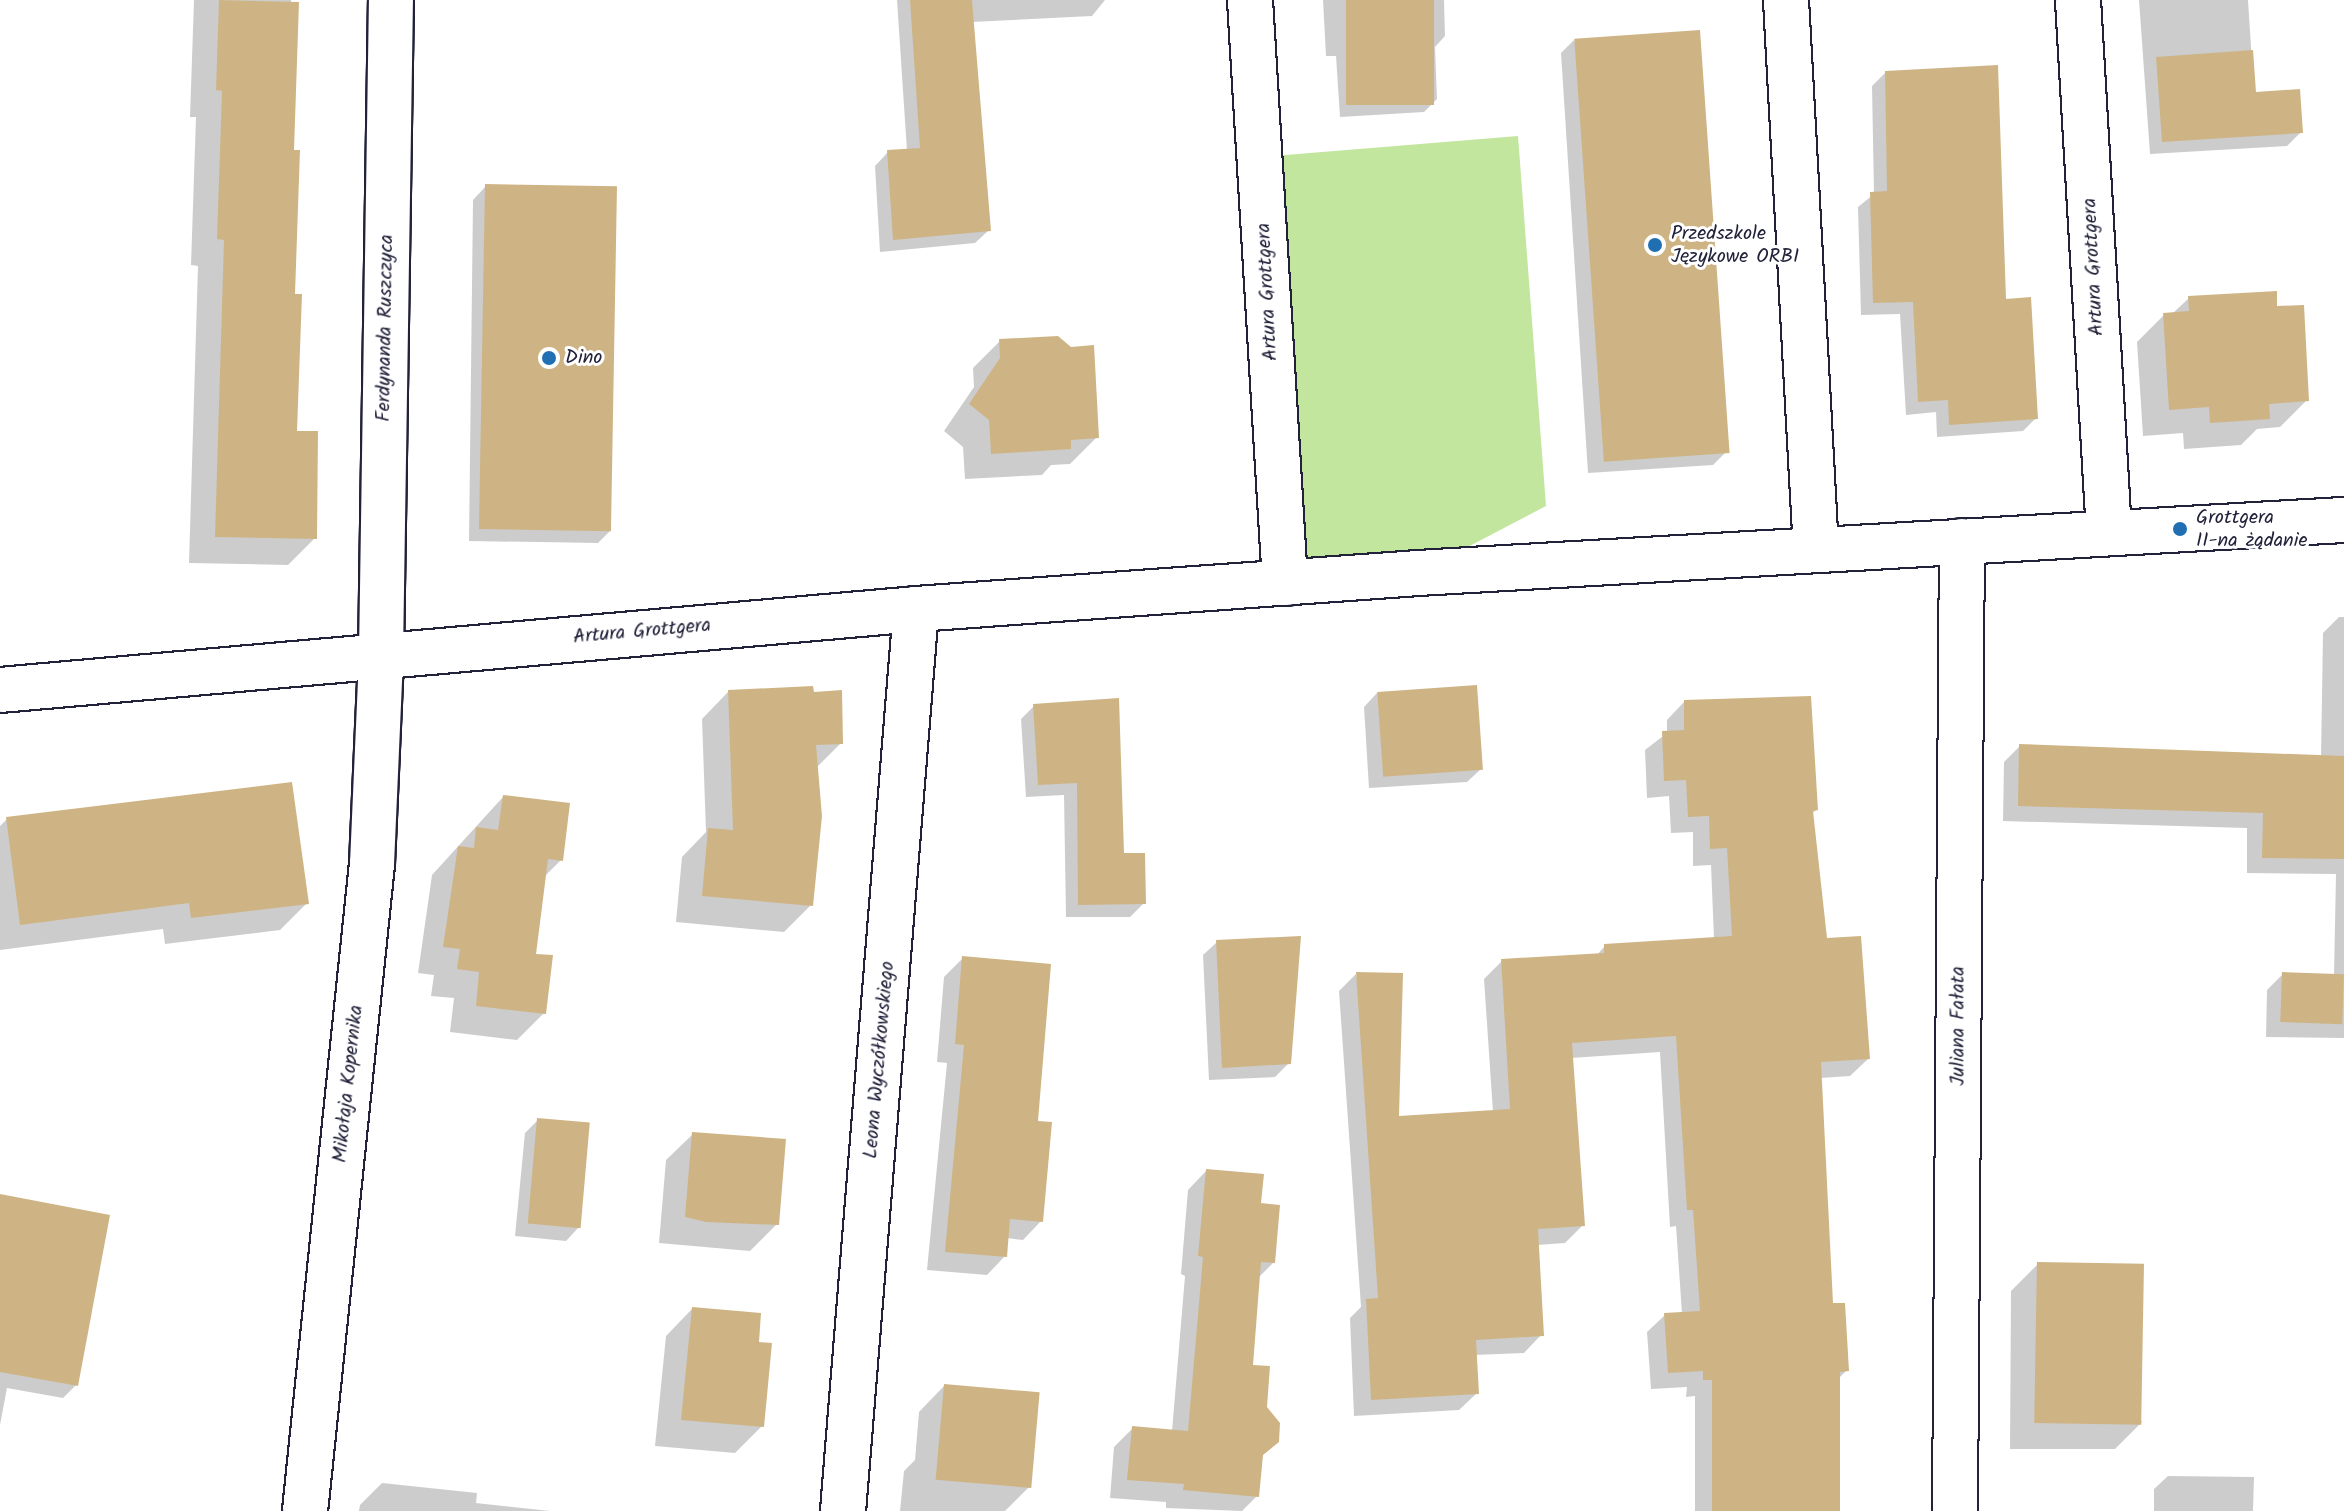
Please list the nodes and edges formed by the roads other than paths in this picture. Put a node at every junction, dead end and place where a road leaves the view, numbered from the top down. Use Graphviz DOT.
graph roads {
  1 [pos="391,0"];
  2 [pos="1250,0"];
  3 [pos="1786,0"];
  4 [pos="2078,0"];
  5 [pos="2344,520"];
  6 [pos="2109,533"];
  7 [pos="1962,541"];
  8 [pos="1816,550"];
  9 [pos="1285,583"];
  10 [pos="916,609"];
  11 [pos="381,655"];
  12 [pos="0,690"];
  13 [pos="305,1511"];
  14 [pos="843,1511"];
  15 [pos="1955,1511"];
  1 -- 11 [label="street, Ferdynanda Ruszczyca"];
  2 -- 9 [label="street, Artura Grottgera"];
  3 -- 8 [label="street"];
  4 -- 6 [label="street, Artura Grottgera"];
  5 -- 6 [label="street, Artura Grottgera"];
  6 -- 7 [label="street, Artura Grottgera"];
  7 -- 8 [label="street, Artura Grottgera"];
  7 -- 15 [label="street, Juliana Fałata"];
  8 -- 9 [label="street, Artura Grottgera"];
  9 -- 10 [label="street, Artura Grottgera"];
  10 -- 11 [label="street, Artura Grottgera"];
  10 -- 14 [label="street, Leona Wyczółkowskiego"];
  11 -- 12 [label="street, Artura Grottgera"];
  11 -- 13 [label="street, Mikołaja Kopernika"];
}
